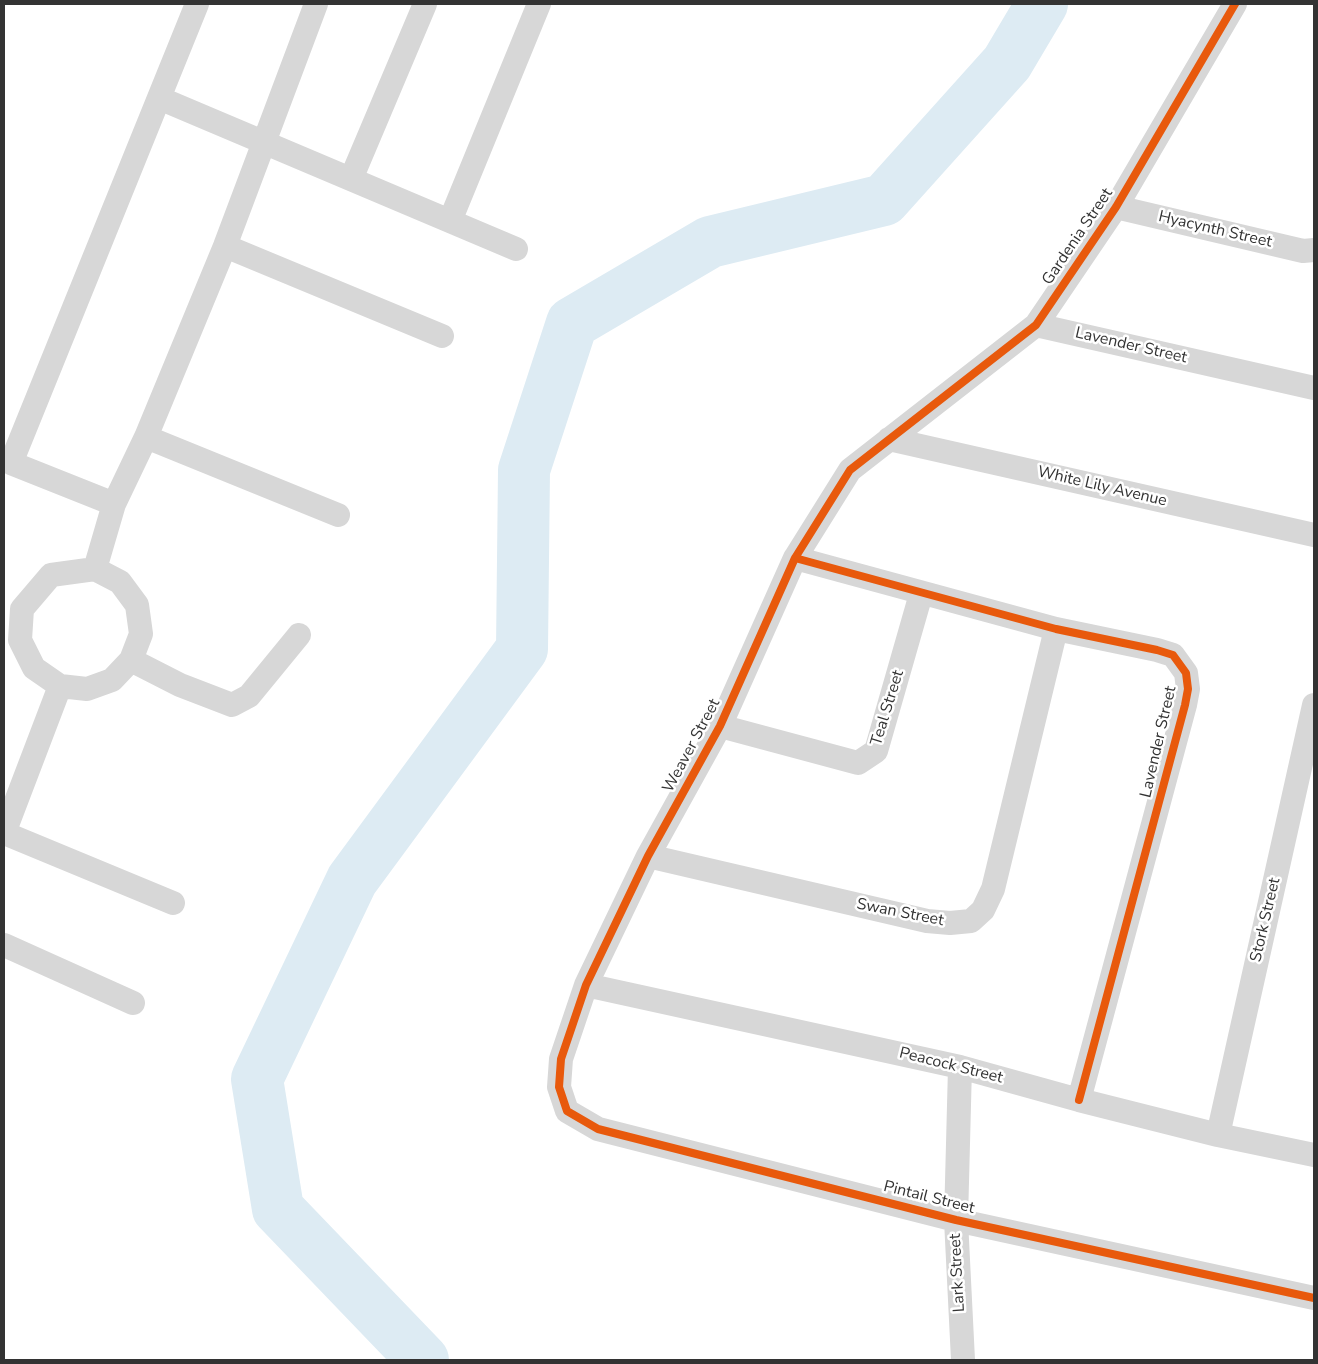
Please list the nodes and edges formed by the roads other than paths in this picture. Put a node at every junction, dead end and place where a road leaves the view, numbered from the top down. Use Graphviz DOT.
graph roads {
  1 [pos="197,4"];
  2 [pos="316,4"];
  3 [pos="425,4"];
  4 [pos="539,4"];
  5 [pos="1235,4"];
  6 [pos="159,98"];
  7 [pos="263,142"];
  8 [pos="352,179"];
  9 [pos="1116,207"];
  10 [pos="450,221"];
  11 [pos="224,246"];
  12 [pos="516,249"];
  13 [pos="1314,250"];
  14 [pos="1036,325"];
  15 [pos="442,336"];
  16 [pos="1314,388"];
  17 [pos="146,437"];
  18 [pos="889,438"];
  19 [pos="8,461"];
  20 [pos="114,504"];
  21 [pos="338,515"];
  22 [pos="1314,535"];
  23 [pos="796,558"];
  24 [pos="96,569"];
  25 [pos="921,594"];
  26 [pos="13,605"];
  27 [pos="1056,629"];
  28 [pos="299,635"];
  29 [pos="131,660"];
  30 [pos="60,686"];
  31 [pos="1314,705"];
  32 [pos="720,726"];
  33 [pos="4,833"];
  34 [pos="648,856"];
  35 [pos="173,904"];
  36 [pos="4,945"];
  37 [pos="586,985"];
  38 [pos="133,1003"];
  39 [pos="960,1067"];
  40 [pos="559,1088"];
  41 [pos="1080,1100"];
  42 [pos="1218,1135"];
  43 [pos="1314,1155"];
  44 [pos="956,1220"];
  45 [pos="1314,1298"];
  46 [pos="963,1360"];
  1 -- 6 [label="street"];
  2 -- 7 [label="street"];
  3 -- 8 [label="street"];
  4 -- 10 [label="street"];
  5 -- 9 [label="street, Gardenia Street"];
  6 -- 7 [label="street"];
  6 -- 19 [label="street"];
  7 -- 8 [label="street"];
  7 -- 11 [label="street"];
  8 -- 10 [label="street"];
  9 -- 13 [label="street, Hyacynth Street"];
  9 -- 14 [label="street, Gardenia Street"];
  10 -- 12 [label="street"];
  11 -- 15 [label="street"];
  11 -- 17 [label="street"];
  14 -- 16 [label="street, Lavender Street"];
  14 -- 18 [label="street, Gardenia Street"];
  17 -- 20 [label="street"];
  17 -- 21 [label="street"];
  18 -- 22 [label="street, White Lily Avenue"];
  18 -- 23 [label="street, Weaver Street"];
  19 -- 20 [label="street"];
  20 -- 24 [label="street"];
  23 -- 25 [label="street, Lavender Street"];
  23 -- 32 [label="street, Weaver Street"];
  24 -- 26 [label="street"];
  24 -- 29 [label="street"];
  25 -- 27 [label="street, Lavender Street"];
  25 -- 32 [label="street, Teal Street"];
  26 -- 30 [label="street"];
  27 -- 34 [label="street, Swan Street"];
  27 -- 41 [label="street, Lavender Street"];
  28 -- 29 [label="street"];
  29 -- 30 [label="street"];
  30 -- 33 [label="street"];
  31 -- 42 [label="street, Stork Street"];
  32 -- 34 [label="street, Weaver Street"];
  33 -- 35 [label="street"];
  34 -- 37 [label="street, Weaver Street"];
  36 -- 38 [label="street"];
  37 -- 39 [label="street, Peacock Street"];
  37 -- 40 [label="street, Weaver Street"];
  39 -- 41 [label="street, Peacock Street"];
  39 -- 44 [label="street, Lark Street"];
  40 -- 44 [label="street, Pintail Street"];
  41 -- 42 [label="street, Peacock Street"];
  42 -- 43 [label="street, Peacock Street"];
  44 -- 45 [label="street, Pintail Street"];
  44 -- 46 [label="street, Lark Street"];
}
